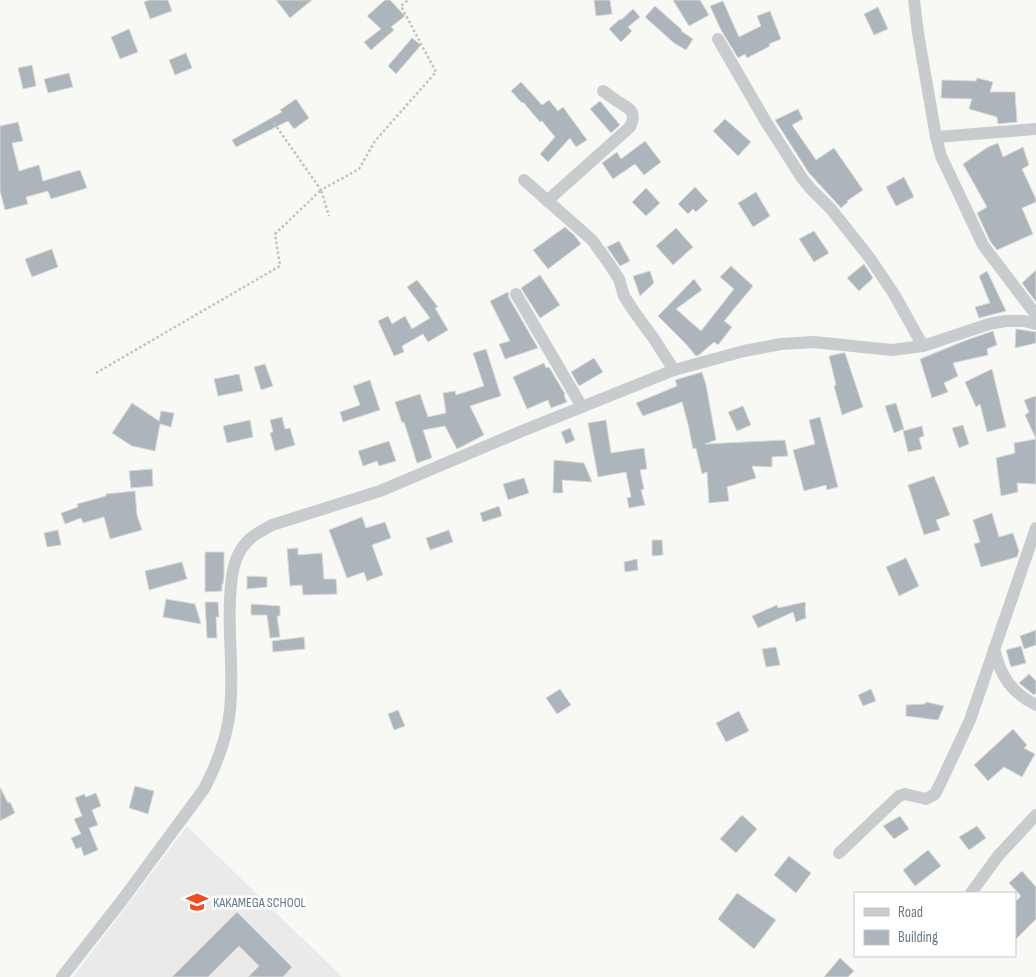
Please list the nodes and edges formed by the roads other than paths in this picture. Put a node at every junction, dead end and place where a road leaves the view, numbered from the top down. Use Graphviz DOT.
graph roads {
  1 [pos="914,0"];
  2 [pos="718,39"];
  3 [pos="603,90"];
  4 [pos="1036,129"];
  5 [pos="936,138"];
  6 [pos="524,180"];
  7 [pos="547,201"];
  8 [pos="516,294"];
  9 [pos="1036,315"];
  10 [pos="1036,324"];
  11 [pos="923,346"];
  12 [pos="674,370"];
  13 [pos="582,407"];
  14 [pos="1036,528"];
  15 [pos="994,650"];
  16 [pos="1036,705"];
  17 [pos="1036,814"];
  18 [pos="839,853"];
  19 [pos="972,892"];
  20 [pos="62,977"];
  1 -- 5 [label="street"];
  2 -- 11 [label="street"];
  3 -- 7 [label="street"];
  4 -- 5 [label="street"];
  5 -- 9 [label="street"];
  6 -- 7 [label="street"];
  7 -- 12 [label="street"];
  8 -- 13 [label="street"];
  10 -- 11 [label="street"];
  11 -- 12 [label="street"];
  12 -- 13 [label="street"];
  13 -- 20 [label="street"];
  14 -- 15 [label="street"];
  15 -- 16 [label="street"];
  15 -- 18 [label="street"];
  17 -- 19 [label="street"];
}
